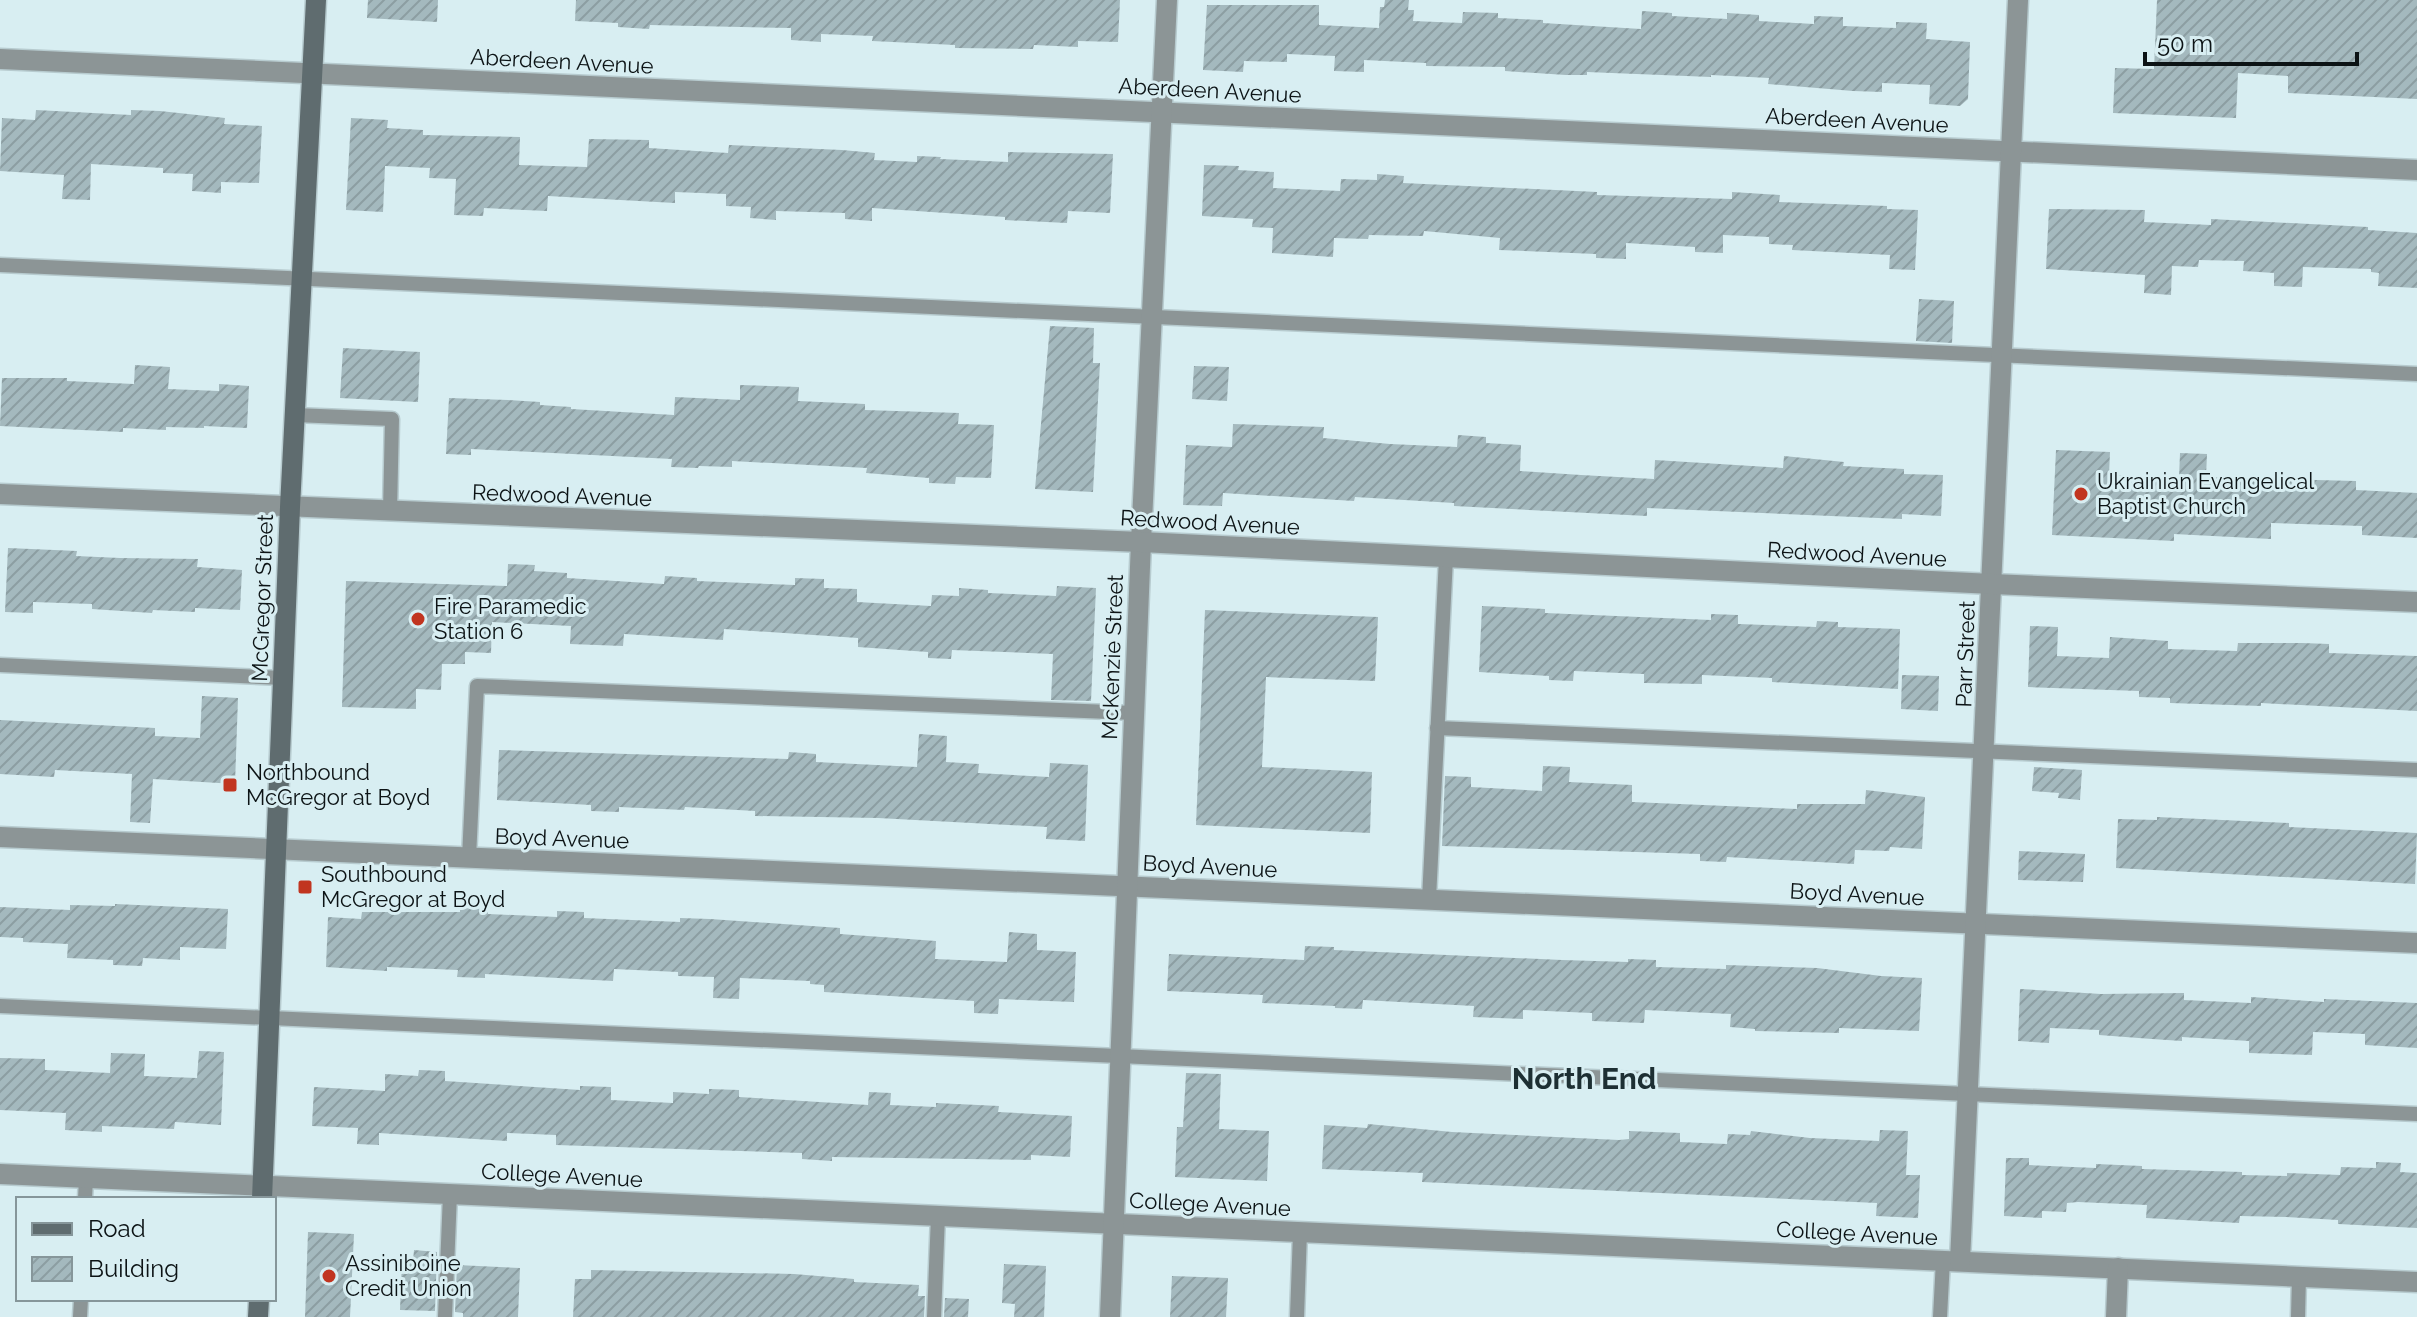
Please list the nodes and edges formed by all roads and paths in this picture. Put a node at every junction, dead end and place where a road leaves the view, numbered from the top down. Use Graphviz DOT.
graph roads {
  1 [pos="316,0"];
  2 [pos="1167,0"];
  3 [pos="2018,0"];
  4 [pos="0,59"];
  5 [pos="312,73"];
  6 [pos="1161,112"];
  7 [pos="2012,151"];
  8 [pos="2417,170"];
  9 [pos="0,265"];
  10 [pos="302,277"];
  11 [pos="1152,316"];
  12 [pos="2002,355"];
  13 [pos="2417,374"];
  14 [pos="295,415"];
  15 [pos="0,494"];
  16 [pos="290,507"];
  17 [pos="390,512"];
  18 [pos="1141,542"];
  19 [pos="1446,558"];
  20 [pos="1992,584"];
  21 [pos="2417,602"];
  22 [pos="0,665"];
  23 [pos="283,678"];
  24 [pos="1134,713"];
  25 [pos="1437,728"];
  26 [pos="1985,751"];
  27 [pos="2417,770"];
  28 [pos="0,837"];
  29 [pos="277,849"];
  30 [pos="469,858"];
  31 [pos="1127,886"];
  32 [pos="1429,899"];
  33 [pos="1977,924"];
  34 [pos="2417,943"];
  35 [pos="0,1006"];
  36 [pos="270,1018"];
  37 [pos="1120,1054"];
  38 [pos="1968,1094"];
  39 [pos="2417,1114"];
  40 [pos="0,1174"];
  41 [pos="85,1189"];
  42 [pos="262,1192"];
  43 [pos="450,1194"];
  44 [pos="938,1216"];
  45 [pos="1112,1223"];
  46 [pos="1300,1232"];
  47 [pos="1952,1261"];
  48 [pos="2118,1268"];
  49 [pos="2299,1276"];
  50 [pos="2417,1282"];
  51 [pos="445,1317"];
  52 [pos="934,1317"];
  53 [pos="1110,1317"];
  54 [pos="1297,1317"];
  55 [pos="1940,1317"];
  56 [pos="2116,1317"];
  57 [pos="2298,1317"];
  1 -- 5 [label="main road, McGregor Street"];
  2 -- 6 [label="street, McKenzie Street"];
  3 -- 7 [label="street, Parr Street"];
  4 -- 5 [label="street, Aberdeen Avenue"];
  5 -- 6 [label="street, Aberdeen Avenue"];
  5 -- 10 [label="main road, McGregor Street"];
  6 -- 7 [label="street, Aberdeen Avenue"];
  6 -- 11 [label="street, McKenzie Street"];
  7 -- 8 [label="street, Aberdeen Avenue"];
  7 -- 12 [label="street, Parr Street"];
  9 -- 10 [label="lane"];
  10 -- 11 [label="lane"];
  10 -- 14 [label="main road, McGregor Street"];
  11 -- 12 [label="lane"];
  11 -- 18 [label="street, McKenzie Street"];
  12 -- 13 [label="lane"];
  12 -- 20 [label="street, Parr Street"];
  14 -- 16 [label="main road, McGregor Street"];
  14 -- 17 [label="lane"];
  15 -- 16 [label="street, Redwood Avenue"];
  16 -- 17 [label="street, Redwood Avenue"];
  16 -- 23 [label="main road, McGregor Street"];
  17 -- 18 [label="street, Redwood Avenue"];
  18 -- 19 [label="street, Redwood Avenue"];
  18 -- 24 [label="street, McKenzie Street"];
  19 -- 20 [label="street, Redwood Avenue"];
  19 -- 25 [label="lane"];
  20 -- 21 [label="street, Redwood Avenue"];
  20 -- 26 [label="street, Parr Street"];
  22 -- 23 [label="lane"];
  23 -- 29 [label="main road, McGregor Street"];
  24 -- 30 [label="lane"];
  24 -- 31 [label="street, McKenzie Street"];
  25 -- 26 [label="lane"];
  25 -- 32 [label="lane"];
  26 -- 27 [label="lane"];
  26 -- 33 [label="street, Parr Street"];
  28 -- 29 [label="street, Boyd Avenue"];
  29 -- 30 [label="street, Boyd Avenue"];
  29 -- 36 [label="main road, McGregor Street"];
  30 -- 31 [label="street, Boyd Avenue"];
  31 -- 32 [label="street, Boyd Avenue"];
  31 -- 37 [label="street, McKenzie Street"];
  32 -- 33 [label="street, Boyd Avenue"];
  33 -- 34 [label="street, Boyd Avenue"];
  33 -- 38 [label="street, Parr Street"];
  35 -- 36 [label="lane"];
  36 -- 37 [label="lane"];
  36 -- 42 [label="main road, McGregor Street"];
  37 -- 38 [label="lane"];
  37 -- 45 [label="street, McKenzie Street"];
  38 -- 39 [label="lane"];
  38 -- 47 [label="street, Parr Street"];
  40 -- 41 [label="street, College Avenue"];
  41 -- 42 [label="street, College Avenue"];
  42 -- 43 [label="street, College Avenue"];
  43 -- 44 [label="street, College Avenue"];
  43 -- 51 [label="lane"];
  44 -- 45 [label="street, College Avenue"];
  44 -- 52 [label="lane"];
  45 -- 46 [label="street, College Avenue"];
  45 -- 53 [label="street, McKenzie Street"];
  46 -- 47 [label="street, College Avenue"];
  46 -- 54 [label="lane"];
  47 -- 48 [label="street, College Avenue"];
  47 -- 55 [label="lane"];
  48 -- 49 [label="street, College Avenue"];
  48 -- 56 [label="street"];
  49 -- 50 [label="street, College Avenue"];
  49 -- 57 [label="lane"];
}
